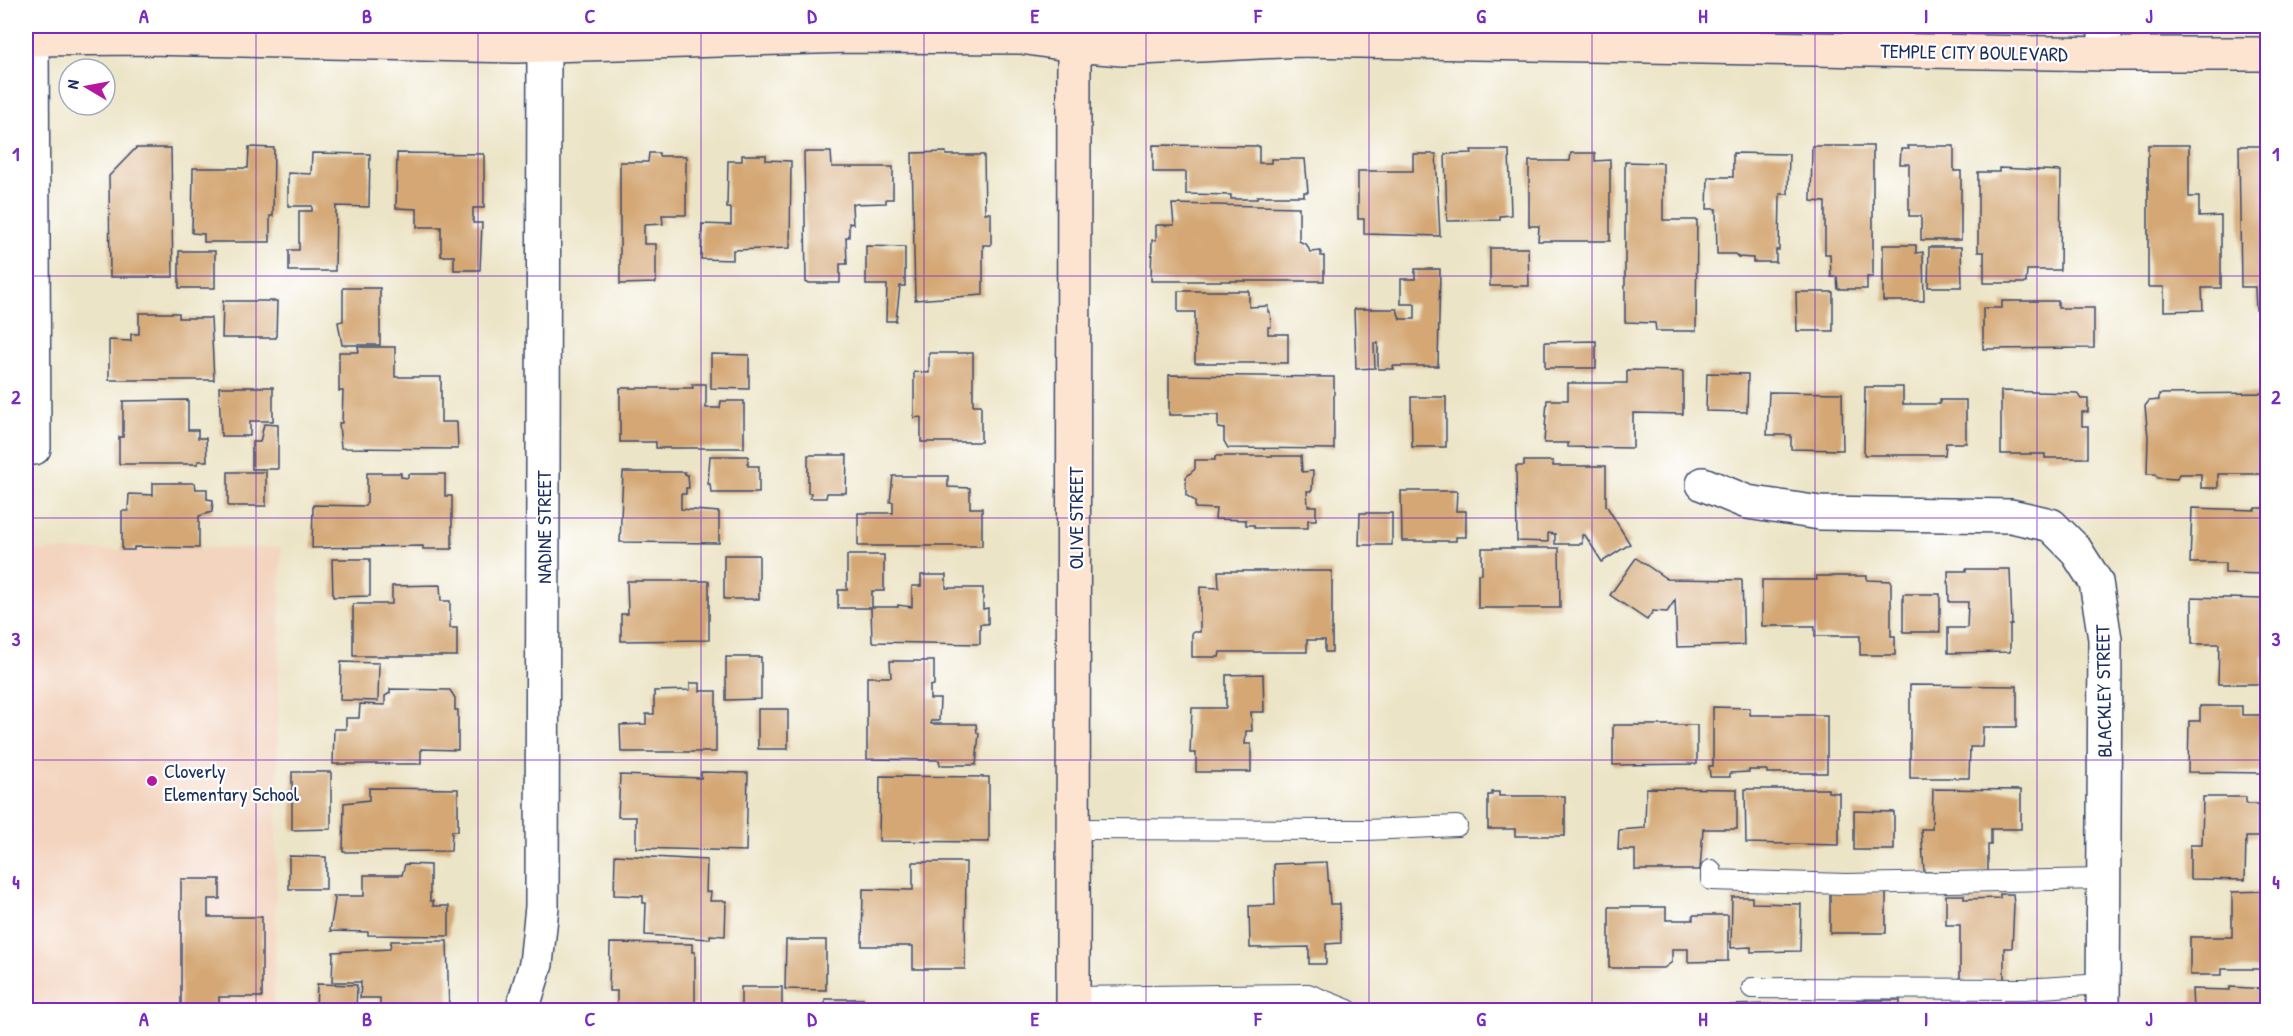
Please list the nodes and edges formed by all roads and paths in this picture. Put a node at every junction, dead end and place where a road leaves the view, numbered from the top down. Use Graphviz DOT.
graph roads {
  1 [pos="1074,35"];
  2 [pos="29,39"];
  3 [pos="525,39"];
  4 [pos="2105,40"];
  5 [pos="2268,54"];
  6 [pos="34,448"];
  7 [pos="1702,484"];
  8 [pos="1457,825"];
  9 [pos="1074,829"];
  10 [pos="1711,870"];
  11 [pos="2104,879"];
  12 [pos="1752,988"];
  13 [pos="2103,997"];
  14 [pos="1073,1004"];
  15 [pos="523,1007"];
  16 [pos="1348,1011"];
  1 -- 3 [label="main road, TEMPLE CITY BOULEVARD"];
  1 -- 4 [label="main road, TEMPLE CITY BOULEVARD"];
  1 -- 9 [label="main road, OLIVE STREET"];
  2 -- 3 [label="main road, TEMPLE CITY BOULEVARD"];
  2 -- 6 [label="street"];
  3 -- 15 [label="street, NADINE STREET"];
  4 -- 5 [label="main road, TEMPLE CITY BOULEVARD"];
  7 -- 11 [label="street, BLACKLEY STREET"];
  8 -- 9 [label="lane"];
  9 -- 14 [label="main road, OLIVE STREET"];
  10 -- 11 [label="lane"];
  11 -- 13 [label="street, BLACKLEY STREET"];
  12 -- 13 [label="lane"];
  14 -- 16 [label="lane"];
}
